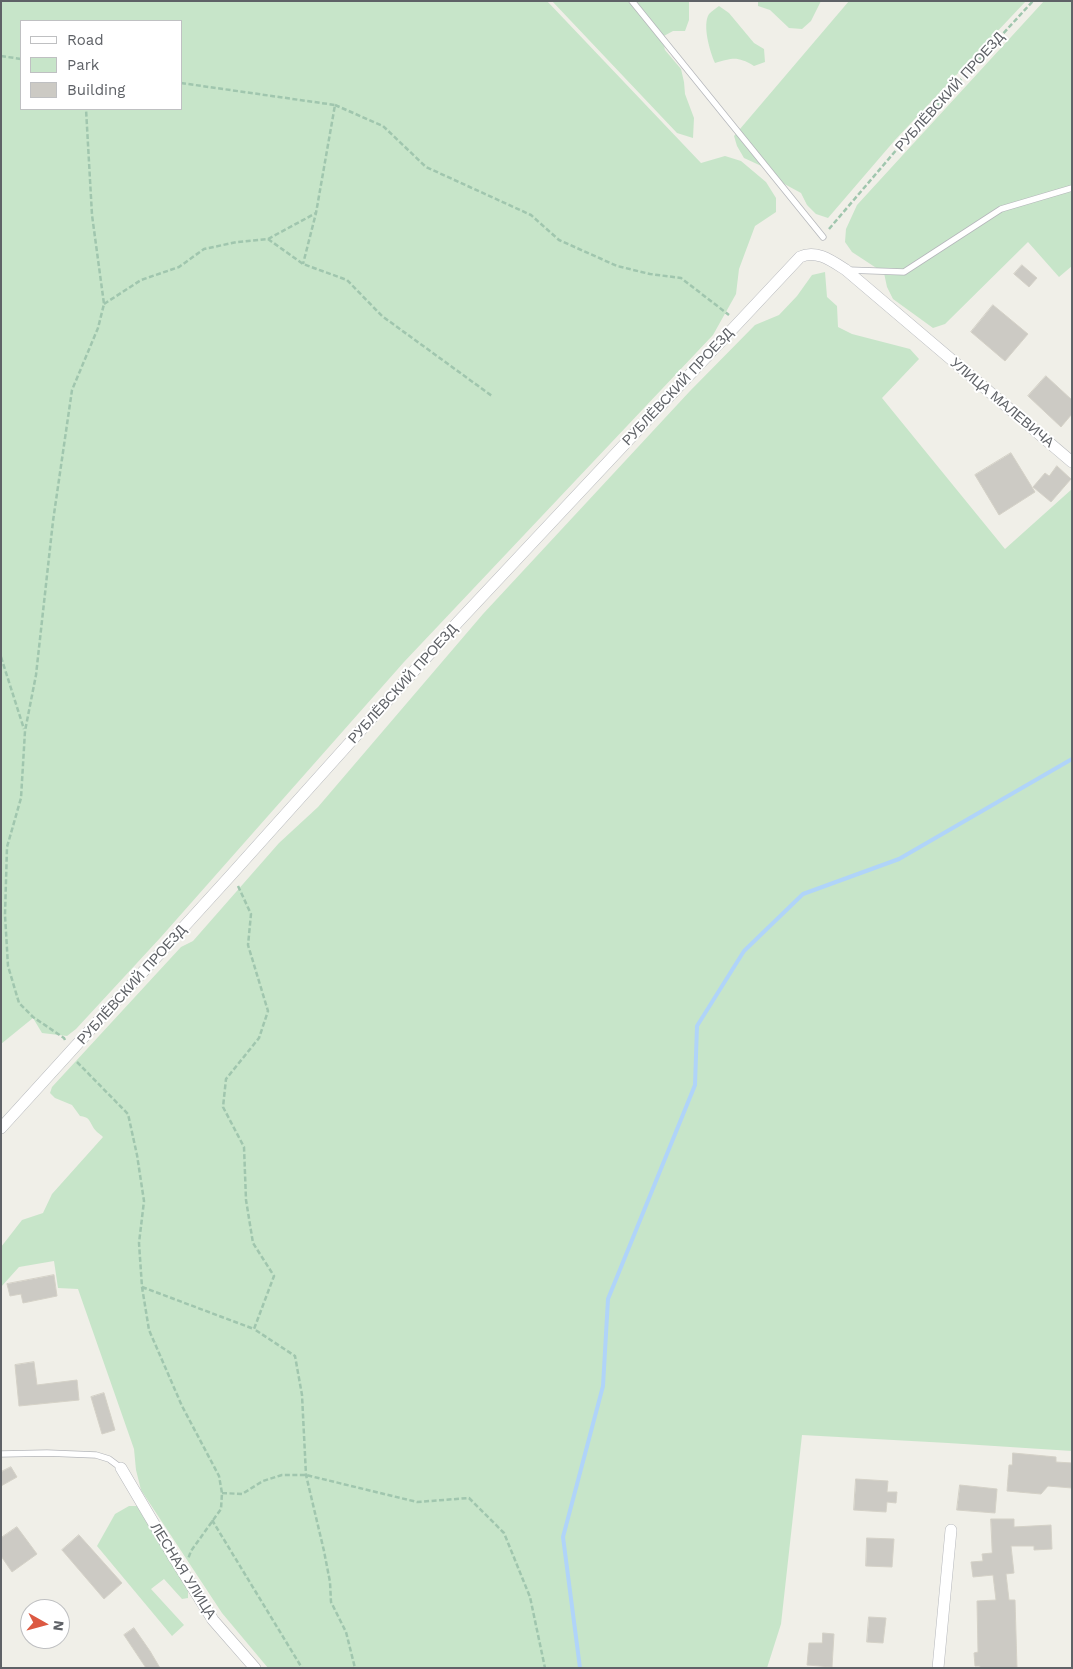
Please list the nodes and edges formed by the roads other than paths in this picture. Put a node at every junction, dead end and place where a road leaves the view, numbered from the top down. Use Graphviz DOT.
graph roads {
  1 [pos="632,1"];
  2 [pos="1072,188"];
  3 [pos="823,236"];
  4 [pos="846,270"];
  5 [pos="933,344"];
  6 [pos="1072,462"];
  7 [pos="1,1128"];
  8 [pos="1,1454"];
  9 [pos="121,1468"];
  10 [pos="951,1530"];
  11 [pos="255,1668"];
  12 [pos="938,1668"];
  1 -- 3 [label="lane"];
  2 -- 4 [label="lane"];
  4 -- 5 [label="street, РУБЛЁВСКИЙ ПРОЕЗД"];
  4 -- 7 [label="street, РУБЛЁВСКИЙ ПРОЕЗД"];
  5 -- 6 [label="street, УЛИЦА МАЛЕВИЧА"];
  8 -- 9 [label="lane"];
  9 -- 11 [label="street, ЛЕСНАЯ УЛИЦА"];
  10 -- 12 [label="street"];
}
